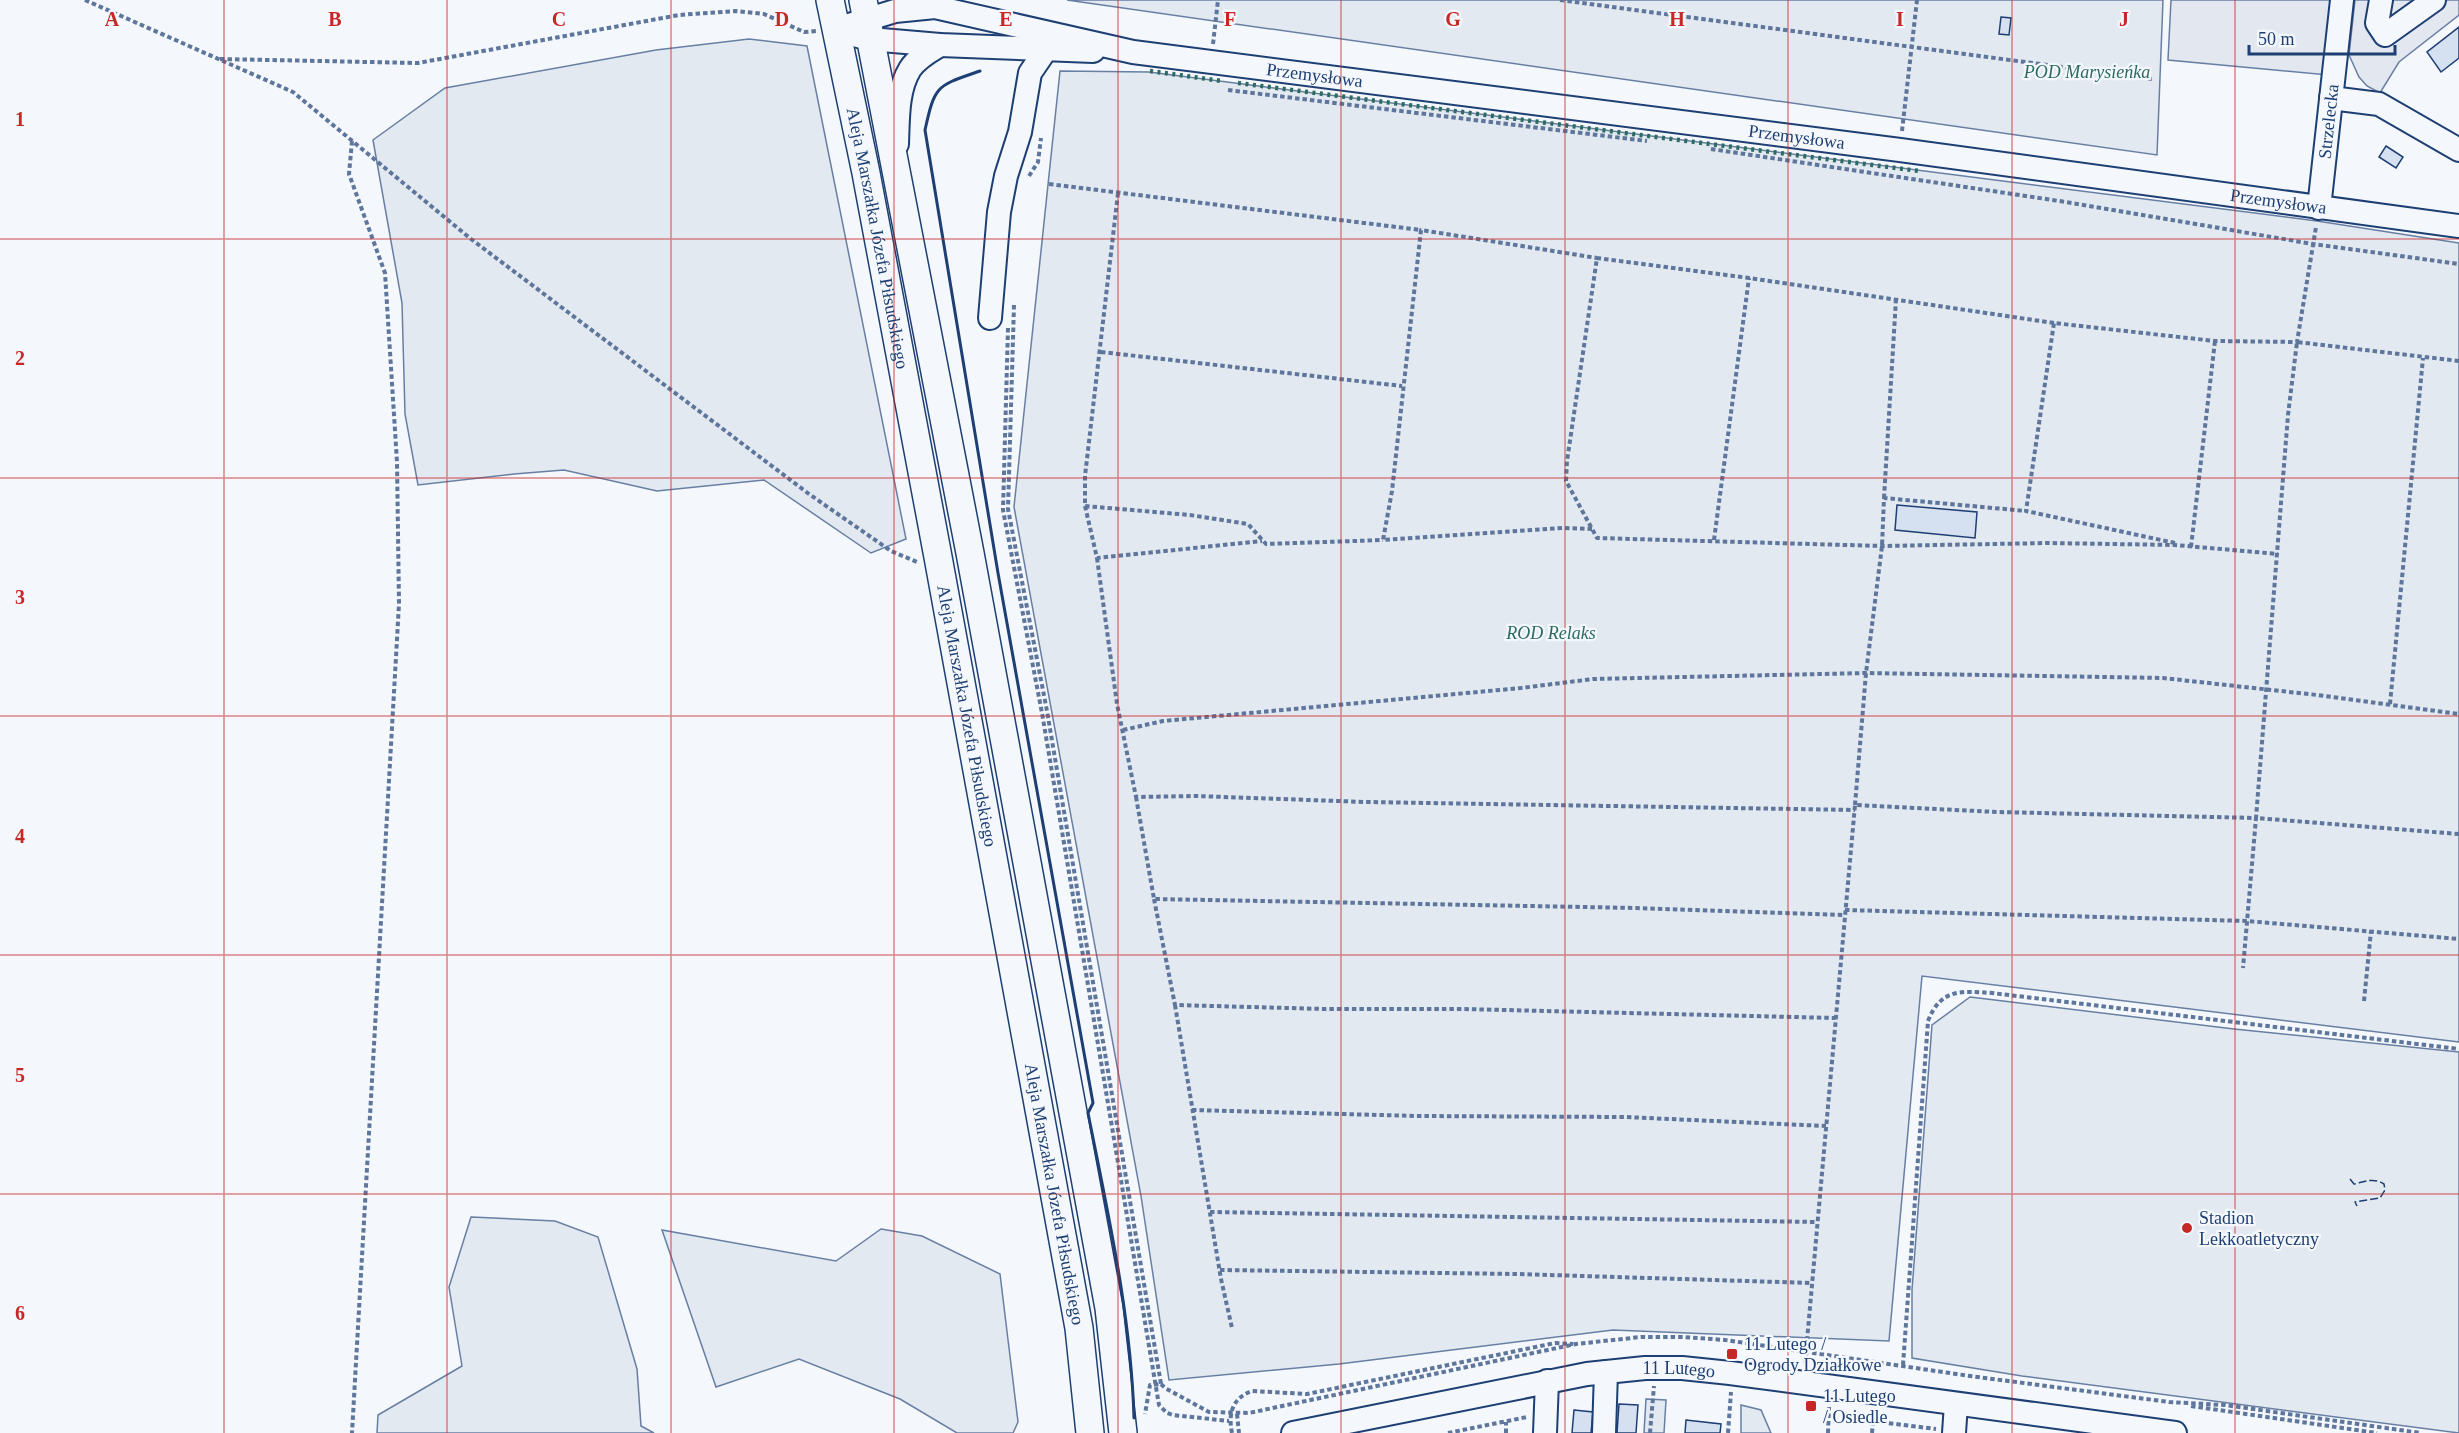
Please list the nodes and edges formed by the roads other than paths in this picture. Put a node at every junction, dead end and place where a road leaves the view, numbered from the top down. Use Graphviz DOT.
graph roads {
  1 [pos="830,0"];
  2 [pos="2342,0"];
  3 [pos="2381,0"];
  4 [pos="2434,0"];
  5 [pos="928,4"];
  6 [pos="866,20"];
  7 [pos="836,29"];
  8 [pos="1047,41"];
  9 [pos="940,45"];
  10 [pos="2331,99"];
  11 [pos="2459,150"];
  12 [pos="895,169"];
  13 [pos="2319,208"];
  14 [pos="2459,226"];
  15 [pos="990,318"];
  16 [pos="1606,1372"];
  17 [pos="1547,1381"];
  18 [pos="1956,1404"];
  19 [pos="1134,1426"];
  20 [pos="2160,1432"];
  21 [pos="1090,1433"];
  22 [pos="1293,1433"];
  23 [pos="1545,1433"];
  24 [pos="1604,1433"];
  25 [pos="1954,1433"];
  1 -- 7 [label="main road, Aleja Marszałka Józefa Piłsudskiego"];
  2 -- 10 [label="street, Strzelecka"];
  3 -- 4 [label="street"];
  5 -- 6 [label="street, Przemysłowa"];
  5 -- 8 [label="street, Przemysłowa"];
  6 -- 7 [label="street, Przemysłowa"];
  6 -- 9 [label="street, Przemysłowa"];
  6 -- 12 [label="main road, Aleja Marszałka Józefa Piłsudskiego"];
  7 -- 21 [label="main road, Aleja Marszałka Józefa Piłsudskiego"];
  8 -- 9 [label="street, Przemysłowa"];
  8 -- 13 [label="street, Przemysłowa"];
  8 -- 15 [label="street"];
  9 -- 12 [label="street"];
  10 -- 11 [label="street"];
  10 -- 13 [label="street, Strzelecka"];
  12 -- 19 [label="main road, Aleja Marszałka Józefa Piłsudskiego"];
  13 -- 14 [label="street, Przemysłowa"];
  16 -- 17 [label="street, 11 Lutego"];
  16 -- 18 [label="street, 11 Lutego"];
  16 -- 24 [label="street"];
  17 -- 22 [label="street, 11 Lutego"];
  17 -- 23 [label="street"];
  18 -- 20 [label="street, 11 Lutego"];
  18 -- 25 [label="street"];
}
